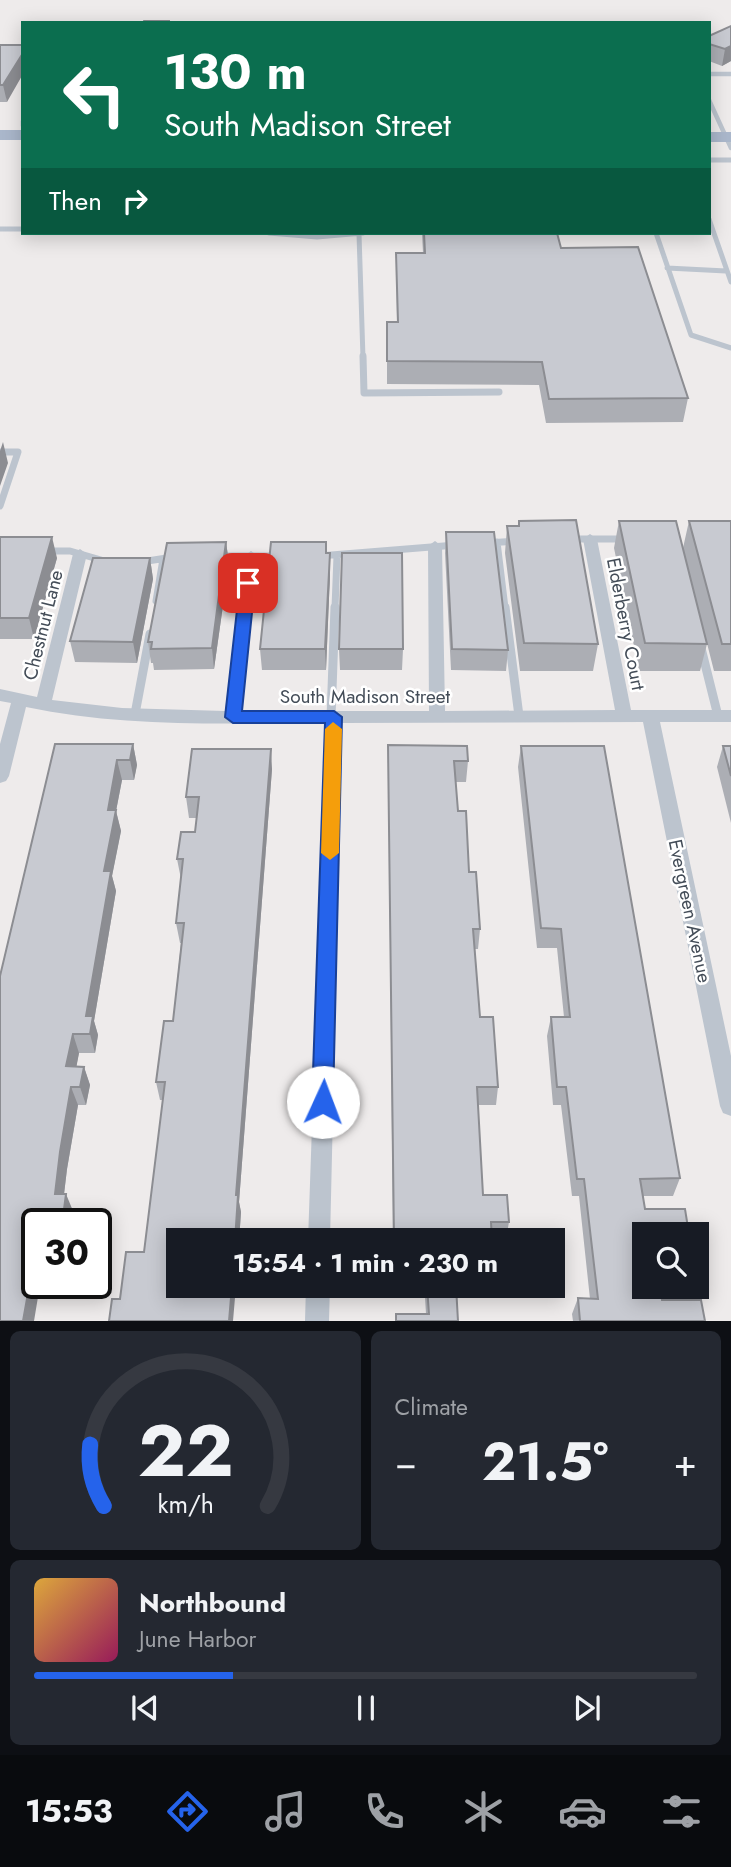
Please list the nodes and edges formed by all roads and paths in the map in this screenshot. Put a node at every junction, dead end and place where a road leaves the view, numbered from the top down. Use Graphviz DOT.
graph roads {
  1 [pos="711,74"];
  2 [pos="731,74"];
  3 [pos="711,104"];
  4 [pos="21,130"];
  5 [pos="0,135"];
  6 [pos="711,136"];
  7 [pos="729,140"];
  8 [pos="711,160"];
  9 [pos="731,160"];
  10 [pos="711,225"];
  11 [pos="0,229"];
  12 [pos="21,229"];
  13 [pos="294,235"];
  14 [pos="339,235"];
  15 [pos="361,235"];
  16 [pos="657,235"];
  17 [pos="667,268"];
  18 [pos="726,271"];
  19 [pos="731,282"];
  20 [pos="731,348"];
  21 [pos="499,393"];
  22 [pos="0,452"];
  23 [pos="0,506"];
  24 [pos="638,538"];
  25 [pos="590,539"];
  26 [pos="563,540"];
  27 [pos="524,541"];
  28 [pos="497,542"];
  29 [pos="472,544"];
  30 [pos="460,545"];
  31 [pos="435,546"];
  32 [pos="35,551"];
  33 [pos="80,554"];
  34 [pos="181,556"];
  35 [pos="209,556"];
  36 [pos="251,556"];
  37 [pos="288,556"];
  38 [pos="313,556"];
  39 [pos="337,556"];
  40 [pos="163,559"];
  41 [pos="116,562"];
  42 [pos="127,562"];
  43 [pos="154,611"];
  44 [pos="152,624"];
  45 [pos="699,640"];
  46 [pos="0,695"];
  47 [pos="20,700"];
  48 [pos="43,705"];
  49 [pos="135,714"];
  50 [pos="437,716"];
  51 [pos="519,716"];
  52 [pos="624,716"];
  53 [pos="650,716"];
  54 [pos="724,716"];
  55 [pos="233,717"];
  56 [pos="332,717"];
  57 [pos="0,776"];
  58 [pos="731,1105"];
  59 [pos="319,1228"];
  60 [pos="318,1298"];
  61 [pos="317,1321"];
  1 -- 2 [label="lane"];
  3 -- 7 [label="lane"];
  4 -- 5 [label="main road"];
  6 -- 7 [label="main road"];
  8 -- 9 [label="lane"];
  10 -- 18 [label="lane"];
  11 -- 12 [label="lane"];
  13 -- 14 [label="lane"];
  15 -- 21 [label="lane"];
  16 -- 17 [label="lane"];
  17 -- 18 [label="lane"];
  17 -- 20 [label="lane"];
  18 -- 19 [label="lane"];
  22 -- 23 [label="lane"];
  24 -- 25 [label="lane"];
  25 -- 26 [label="lane"];
  25 -- 52 [label="street, Elderberry Court"];
  27 -- 28 [label="lane"];
  28 -- 29 [label="lane"];
  28 -- 51 [label="lane"];
  30 -- 31 [label="lane"];
  31 -- 39 [label="lane"];
  31 -- 50 [label="street"];
  32 -- 33 [label="lane"];
  33 -- 41 [label="lane"];
  33 -- 48 [label="street, Chestnut Lane"];
  34 -- 40 [label="lane"];
  35 -- 36 [label="lane"];
  36 -- 37 [label="lane"];
  36 -- 55 [label="street"];
  38 -- 39 [label="lane"];
  39 -- 56 [label="lane"];
  40 -- 42 [label="lane"];
  40 -- 43 [label="lane"];
  44 -- 49 [label="lane"];
  45 -- 54 [label="lane"];
  46 -- 47 [label="street, South Madison Street"];
  47 -- 48 [label="street, South Madison Street"];
  47 -- 57 [label="street"];
  48 -- 49 [label="street, South Madison Street"];
  49 -- 55 [label="street, South Madison Street"];
  50 -- 51 [label="street, South Madison Street"];
  50 -- 56 [label="street, South Madison Street"];
  51 -- 52 [label="street, South Madison Street"];
  52 -- 53 [label="street, South Madison Street"];
  53 -- 54 [label="street, South Madison Street"];
  53 -- 58 [label="street, Evergreen Avenue"];
  55 -- 56 [label="street, South Madison Street"];
  56 -- 59 [label="street"];
  60 -- 61 [label="street"];
}
